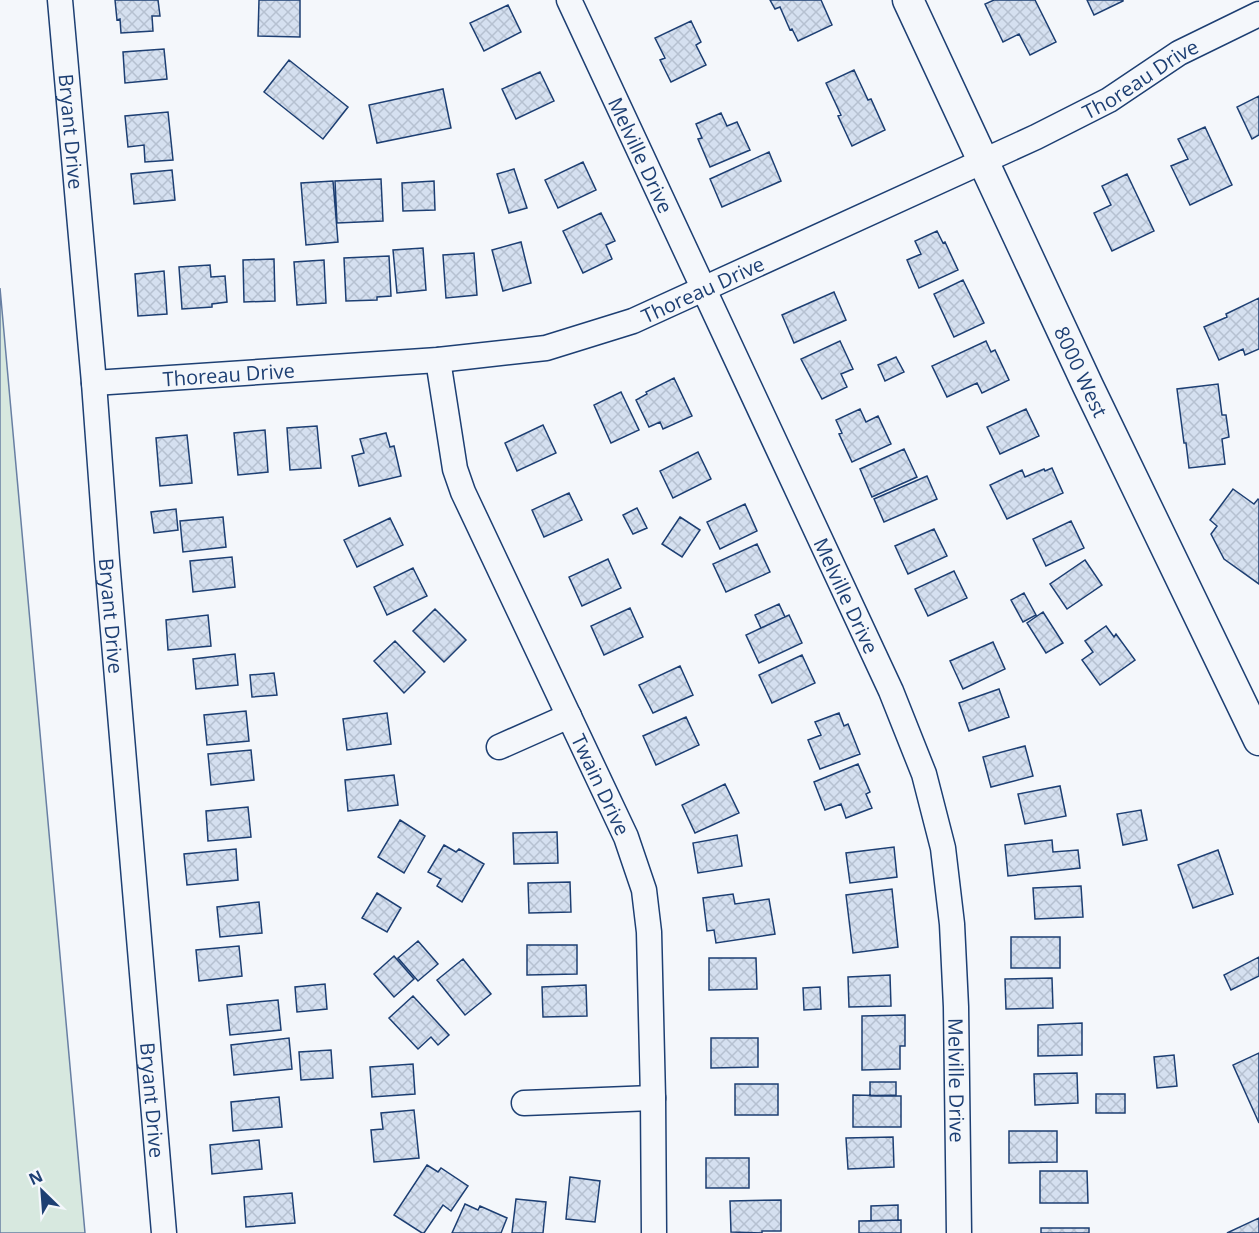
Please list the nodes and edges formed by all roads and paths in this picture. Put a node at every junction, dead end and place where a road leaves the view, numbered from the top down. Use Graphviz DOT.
graph roads {
  1 [pos="60,0"];
  2 [pos="569,0"];
  3 [pos="908,0"];
  4 [pos="1259,14"];
  5 [pos="984,162"];
  6 [pos="704,288"];
  7 [pos="438,360"];
  8 [pos="94,383"];
  9 [pos="569,716"];
  10 [pos="1259,740"];
  11 [pos="499,747"];
  12 [pos="653,1098"];
  13 [pos="524,1103"];
  14 [pos="164,1233"];
  15 [pos="654,1233"];
  16 [pos="959,1233"];
  1 -- 8 [label="street, Bryant Drive"];
  2 -- 6 [label="street, Melville Drive"];
  3 -- 5 [label="street, 8000 West"];
  4 -- 5 [label="street, Thoreau Drive"];
  5 -- 6 [label="street, Thoreau Drive"];
  5 -- 10 [label="street, 8000 West"];
  6 -- 7 [label="street, Thoreau Drive"];
  6 -- 16 [label="street, Melville Drive"];
  7 -- 8 [label="street, Thoreau Drive"];
  7 -- 9 [label="street, Twain Drive"];
  8 -- 14 [label="street, Bryant Drive"];
  9 -- 11 [label="street"];
  9 -- 12 [label="street, Twain Drive"];
  12 -- 13 [label="street"];
  12 -- 15 [label="street, Twain Drive"];
}
